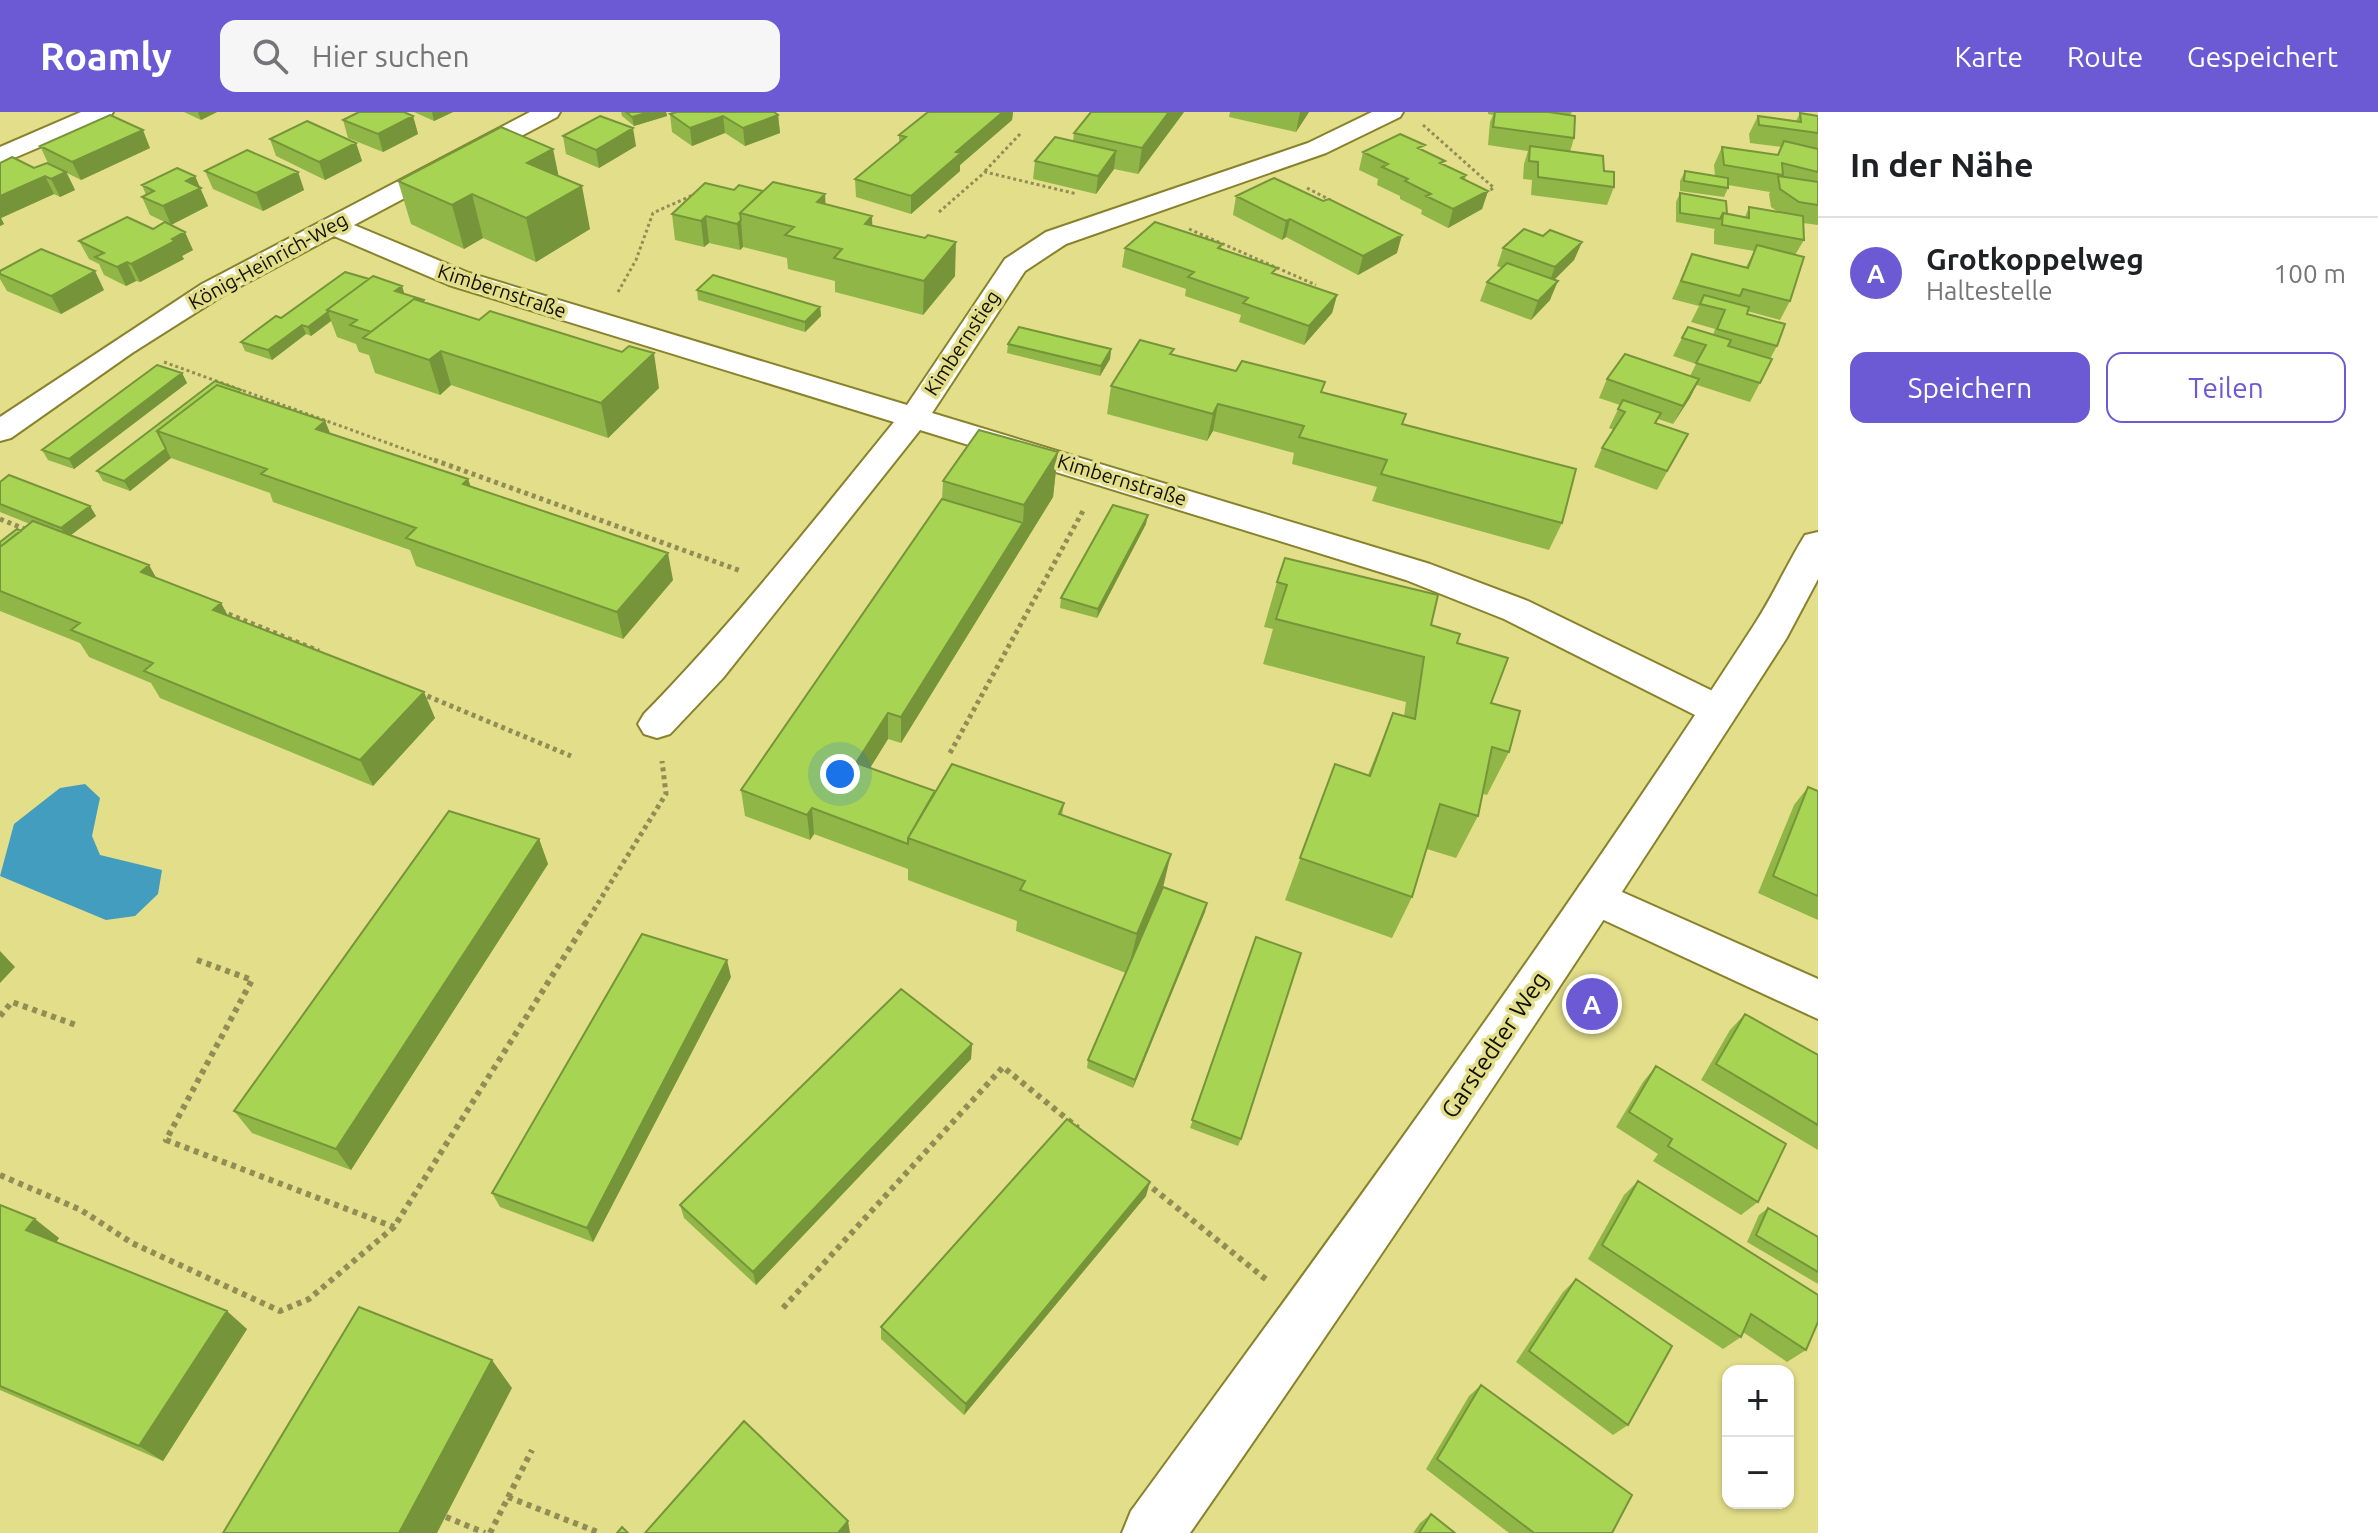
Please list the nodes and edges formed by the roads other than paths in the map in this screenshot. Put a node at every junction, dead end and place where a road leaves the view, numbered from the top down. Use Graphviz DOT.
graph roads {
  1 [pos="101,112"];
  2 [pos="548,112"];
  3 [pos="1392,115"];
  4 [pos="0,156"];
  5 [pos="330,225"];
  6 [pos="915,416"];
  7 [pos="0,431"];
  8 [pos="1818,544"];
  9 [pos="1718,710"];
  10 [pos="657,724"];
  11 [pos="1595,897"];
  12 [pos="1818,1000"];
  13 [pos="1153,1533"];
  1 -- 4 [label="street"];
  2 -- 5 [label="street, König-Heinrich-Weg"];
  3 -- 6 [label="street, Kimbernstieg"];
  5 -- 6 [label="street, Kimbernstraße"];
  5 -- 7 [label="street, König-Heinrich-Weg"];
  6 -- 9 [label="street, Kimbernstraße"];
  6 -- 10 [label="street, Kimbernstieg"];
  8 -- 9 [label="main road, Garstedter Weg"];
  9 -- 11 [label="main road, Garstedter Weg"];
  11 -- 12 [label="street"];
  11 -- 13 [label="main road, Garstedter Weg"];
}
